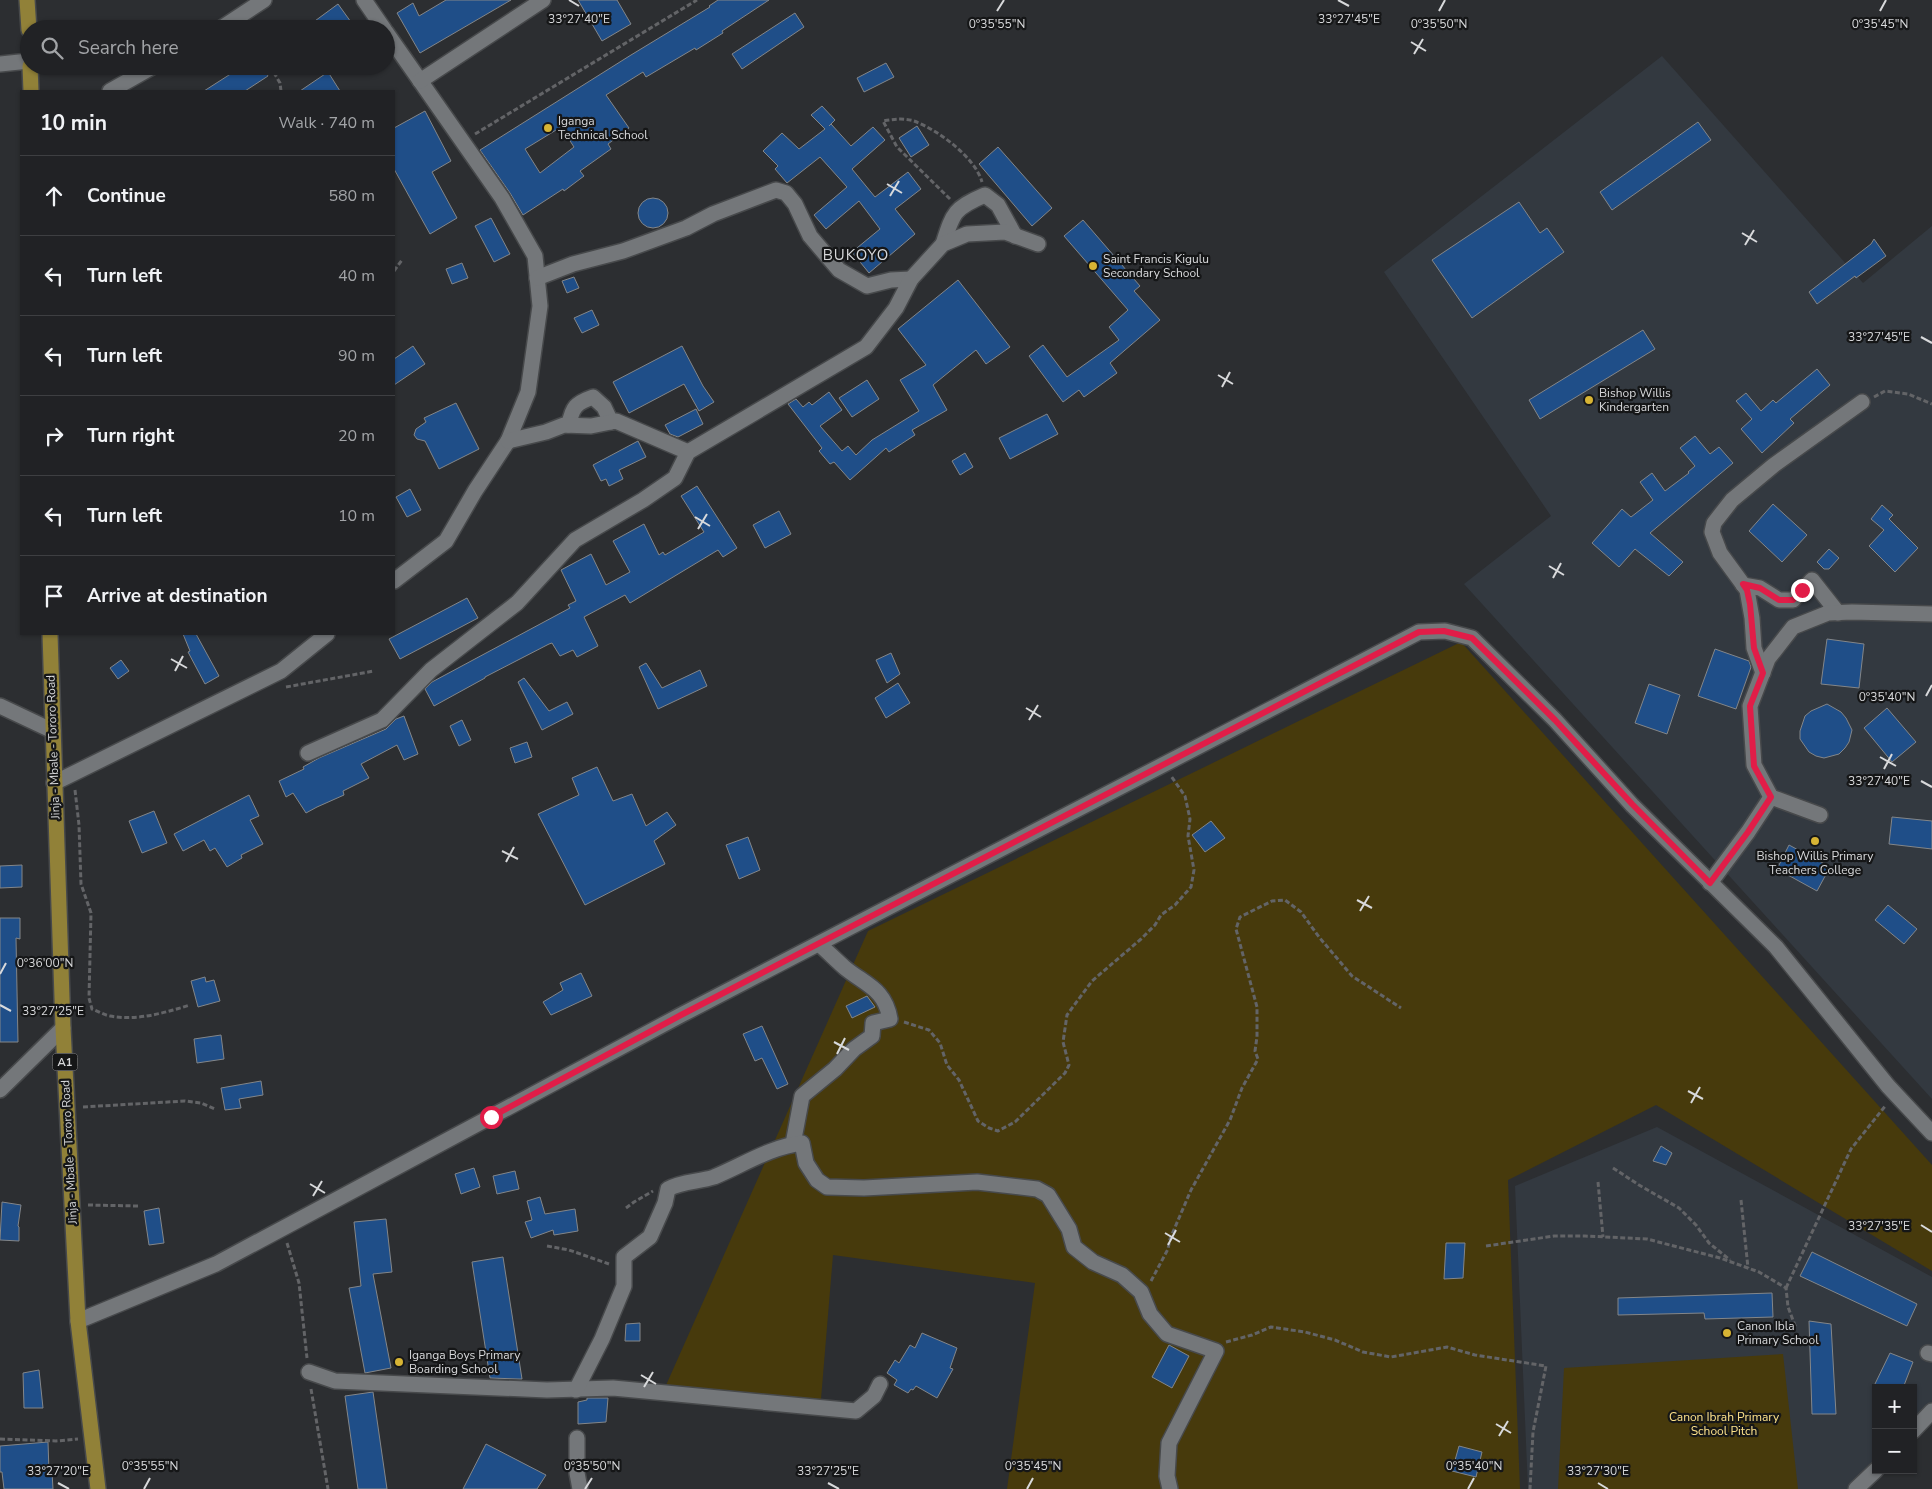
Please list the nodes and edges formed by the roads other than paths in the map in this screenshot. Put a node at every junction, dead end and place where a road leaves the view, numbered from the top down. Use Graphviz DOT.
graph roads {
  1 [pos="28,0"];
  2 [pos="264,0"];
  3 [pos="364,0"];
  4 [pos="543,0"];
  5 [pos="29,20"];
  6 [pos="234,20"];
  7 [pos="378,20"];
  8 [pos="395,45"];
  9 [pos="20,62"];
  10 [pos="0,64"];
  11 [pos="30,75"];
  12 [pos="138,75"];
  13 [pos="420,81"];
  14 [pos="31,90"];
  15 [pos="112,90"];
  16 [pos="1015,236"];
  17 [pos="943,244"];
  18 [pos="1038,244"];
  19 [pos="537,278"];
  20 [pos="911,279"];
  21 [pos="1862,402"];
  22 [pos="611,422"];
  23 [pos="569,425"];
  24 [pos="508,441"];
  25 [pos="688,452"];
  26 [pos="395,580"];
  27 [pos="1743,584"];
  28 [pos="1838,613"];
  29 [pos="1932,614"];
  30 [pos="50,635"];
  31 [pos="326,635"];
  32 [pos="1763,673"];
  33 [pos="0,706"];
  34 [pos="53,732"];
  35 [pos="308,753"];
  36 [pos="54,784"];
  37 [pos="1771,797"];
  38 [pos="1820,815"];
  39 [pos="1710,883"];
  40 [pos="819,944"];
  41 [pos="63,1028"];
  42 [pos="0,1090"];
  43 [pos="1932,1133"];
  44 [pos="793,1144"];
  45 [pos="78,1321"];
  46 [pos="309,1372"];
  47 [pos="880,1384"];
  48 [pos="576,1390"];
  49 [pos="1932,1410"];
  50 [pos="1915,1429"];
  51 [pos="577,1438"];
  52 [pos="98,1489"];
  53 [pos="580,1489"];
  54 [pos="1170,1489"];
  1 -- 5 [label="main road"];
  2 -- 6 [label="street"];
  3 -- 7 [label="street"];
  4 -- 13 [label="street"];
  8 -- 13 [label="street"];
  9 -- 10 [label="street"];
  11 -- 14 [label="main road"];
  12 -- 15 [label="street"];
  13 -- 19 [label="street"];
  16 -- 17 [label="street"];
  16 -- 17 [label="street"];
  16 -- 18 [label="street"];
  17 -- 20 [label="street"];
  19 -- 20 [label="street"];
  19 -- 24 [label="street"];
  20 -- 25 [label="street"];
  21 -- 27 [label="street"];
  22 -- 23 [label="street"];
  22 -- 23 [label="street"];
  22 -- 25 [label="street"];
  23 -- 24 [label="street"];
  24 -- 26 [label="street"];
  25 -- 35 [label="street"];
  27 -- 28 [label="street"];
  27 -- 32 [label="street"];
  28 -- 29 [label="street"];
  28 -- 32 [label="street"];
  30 -- 34 [label="main road, Jinja - Mbale - Tororo Road / A1"];
  31 -- 36 [label="street"];
  32 -- 37 [label="street"];
  33 -- 34 [label="street"];
  34 -- 36 [label="main road, Jinja - Mbale - Tororo Road / A1"];
  36 -- 41 [label="main road, Jinja - Mbale - Tororo Road / A1"];
  37 -- 38 [label="street"];
  37 -- 39 [label="street"];
  39 -- 40 [label="street"];
  39 -- 43 [label="street"];
  40 -- 44 [label="street"];
  40 -- 45 [label="street"];
  41 -- 42 [label="street"];
  41 -- 45 [label="main road, Jinja - Mbale - Tororo Road / A1"];
  44 -- 48 [label="street"];
  44 -- 54 [label="street"];
  45 -- 52 [label="main road, Jinja - Mbale - Tororo Road / A1"];
  46 -- 48 [label="street"];
  47 -- 48 [label="street"];
  49 -- 50 [label="street"];
  51 -- 53 [label="street"];
}
